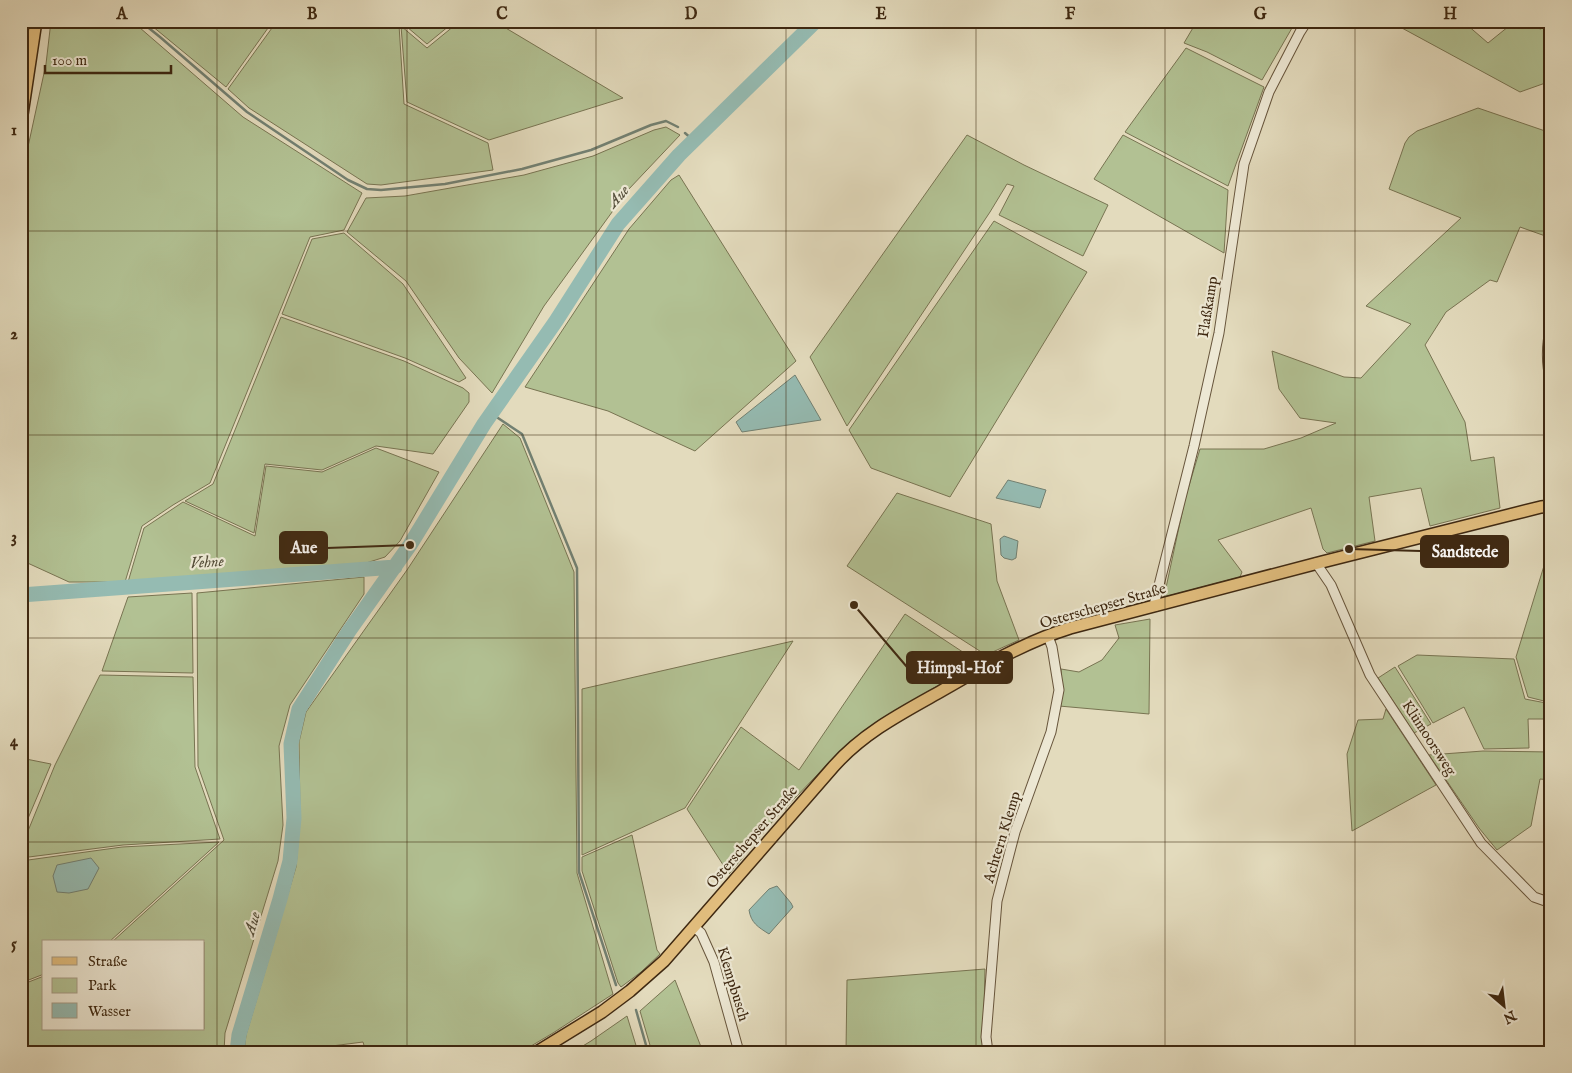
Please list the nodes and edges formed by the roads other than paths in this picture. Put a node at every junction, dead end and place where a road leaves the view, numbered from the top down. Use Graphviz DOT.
graph roads {
  1 [pos="36,21"];
  2 [pos="1307,21"];
  3 [pos="21,121"];
  4 [pos="1551,327"];
  5 [pos="1551,382"];
  6 [pos="1551,506"];
  7 [pos="1316,563"];
  8 [pos="1156,606"];
  9 [pos="1048,636"];
  10 [pos="1551,903"];
  11 [pos="694,927"];
  12 [pos="537,1052"];
  13 [pos="739,1052"];
  14 [pos="988,1052"];
  1 -- 3 [label="main road"];
  2 -- 8 [label="street, Flaßkamp"];
  4 -- 5 [label="street"];
  6 -- 7 [label="main road, Osterschepser Straße"];
  7 -- 8 [label="main road, Osterschepser Straße"];
  7 -- 10 [label="street, Klümoorsweg"];
  8 -- 9 [label="main road, Osterschepser Straße"];
  9 -- 11 [label="main road, Osterschepser Straße"];
  9 -- 14 [label="street, Achtern Klemp"];
  11 -- 12 [label="main road, Osterschepser Straße"];
  11 -- 13 [label="street, Klempbusch"];
}
